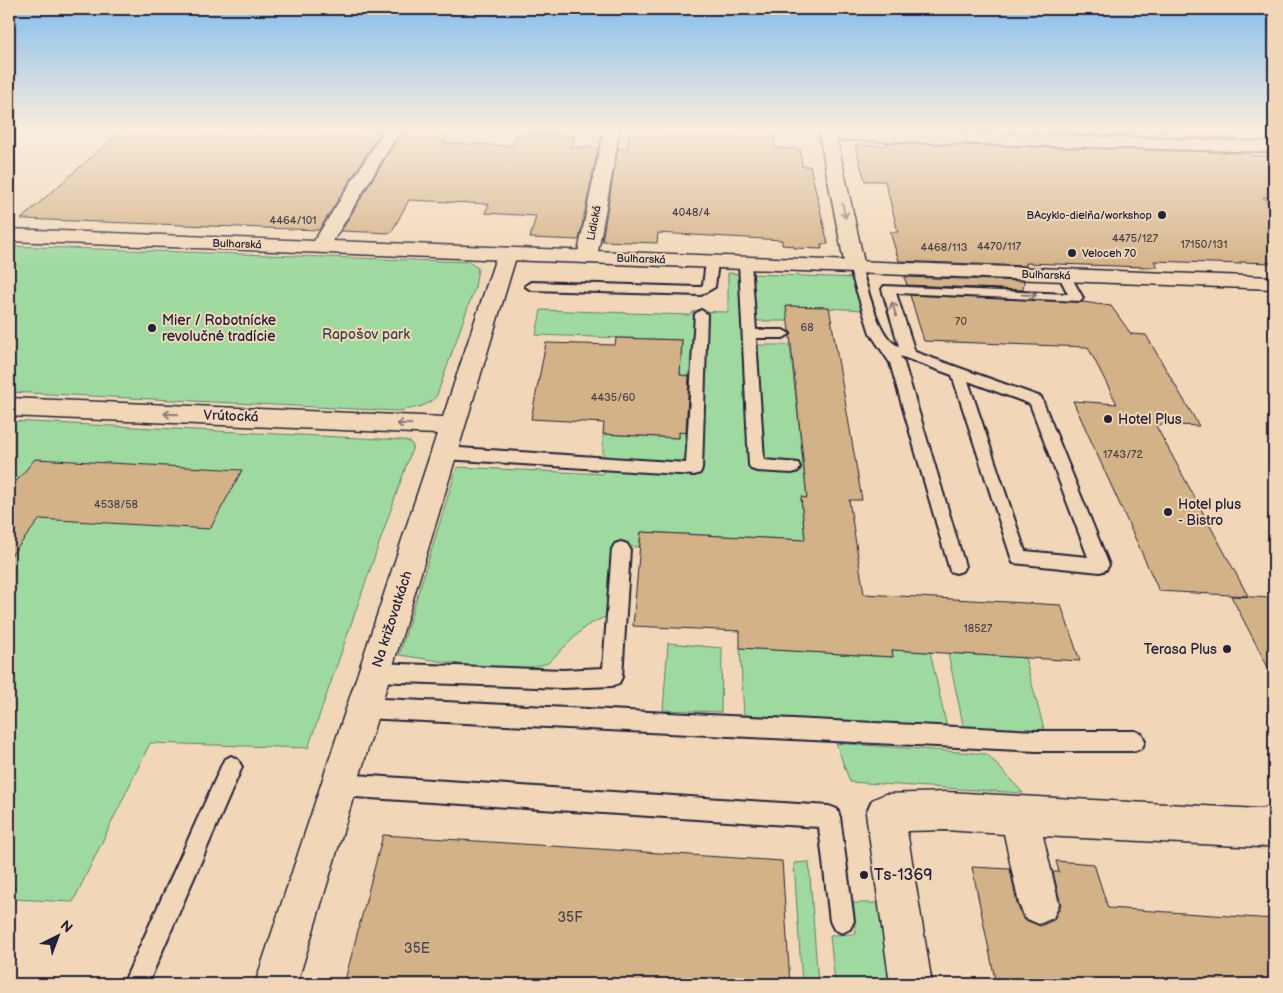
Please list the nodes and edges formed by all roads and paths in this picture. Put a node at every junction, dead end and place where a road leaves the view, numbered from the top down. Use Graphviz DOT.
graph roads {
  1 [pos="364,175"];
  2 [pos="603,175"];
  3 [pos="836,175"];
  4 [pos="9,235"];
  5 [pos="320,247"];
  6 [pos="507,254"];
  7 [pos="587,257"];
  8 [pos="712,262"];
  9 [pos="745,263"];
  10 [pos="855,267"];
  11 [pos="1065,276"];
  12 [pos="1274,283"];
  13 [pos="531,286"];
  14 [pos="701,314"];
  15 [pos="750,334"];
  16 [pos="783,334"];
  17 [pos="888,347"];
  18 [pos="909,355"];
  19 [pos="958,373"];
  20 [pos="9,407"];
  21 [pos="452,426"];
  22 [pos="444,453"];
  23 [pos="792,467"];
  24 [pos="621,549"];
  25 [pos="956,566"];
  26 [pos="375,672"];
  27 [pos="363,708"];
  28 [pos="1135,741"];
  29 [pos="231,767"];
  30 [pos="339,785"];
  31 [pos="1019,816"];
  32 [pos="1274,826"];
  33 [pos="1039,904"];
  34 [pos="842,921"];
  35 [pos="135,984"];
  36 [pos="276,984"];
  37 [pos="911,984"];
  1 -- 5 [label="street"];
  2 -- 7 [label="street, Lidická"];
  3 -- 10 [label="street, one-way"];
  4 -- 5 [label="street, Bulharská"];
  5 -- 6 [label="street, Bulharská"];
  6 -- 7 [label="street, Bulharská"];
  6 -- 21 [label="street, Na križovatkách"];
  7 -- 8 [label="street, Bulharská"];
  8 -- 9 [label="street, Bulharská"];
  8 -- 13 [label="lane"];
  9 -- 10 [label="street, Bulharská"];
  9 -- 15 [label="lane"];
  10 -- 11 [label="street, Bulharská"];
  10 -- 17 [label="lane"];
  11 -- 12 [label="street, Bulharská"];
  18 -- 11 [label="lane, one-way"];
  14 -- 22 [label="lane"];
  15 -- 16 [label="lane"];
  15 -- 23 [label="lane"];
  17 -- 18 [label="lane"];
  17 -- 25 [label="lane"];
  18 -- 19 [label="lane"];
  19 -- 19 [label="lane"];
  21 -- 20 [label="street, Vrútocká, one-way"];
  21 -- 22 [label="street, Na križovatkách"];
  22 -- 26 [label="street, Na križovatkách"];
  24 -- 26 [label="lane"];
  26 -- 27 [label="street, Na križovatkách"];
  27 -- 28 [label="lane"];
  27 -- 30 [label="street, Na križovatkách"];
  29 -- 35 [label="lane"];
  30 -- 34 [label="lane"];
  30 -- 36 [label="street, Na križovatkách"];
  31 -- 32 [label="street"];
  31 -- 33 [label="street"];
  31 -- 37 [label="street"];
}
